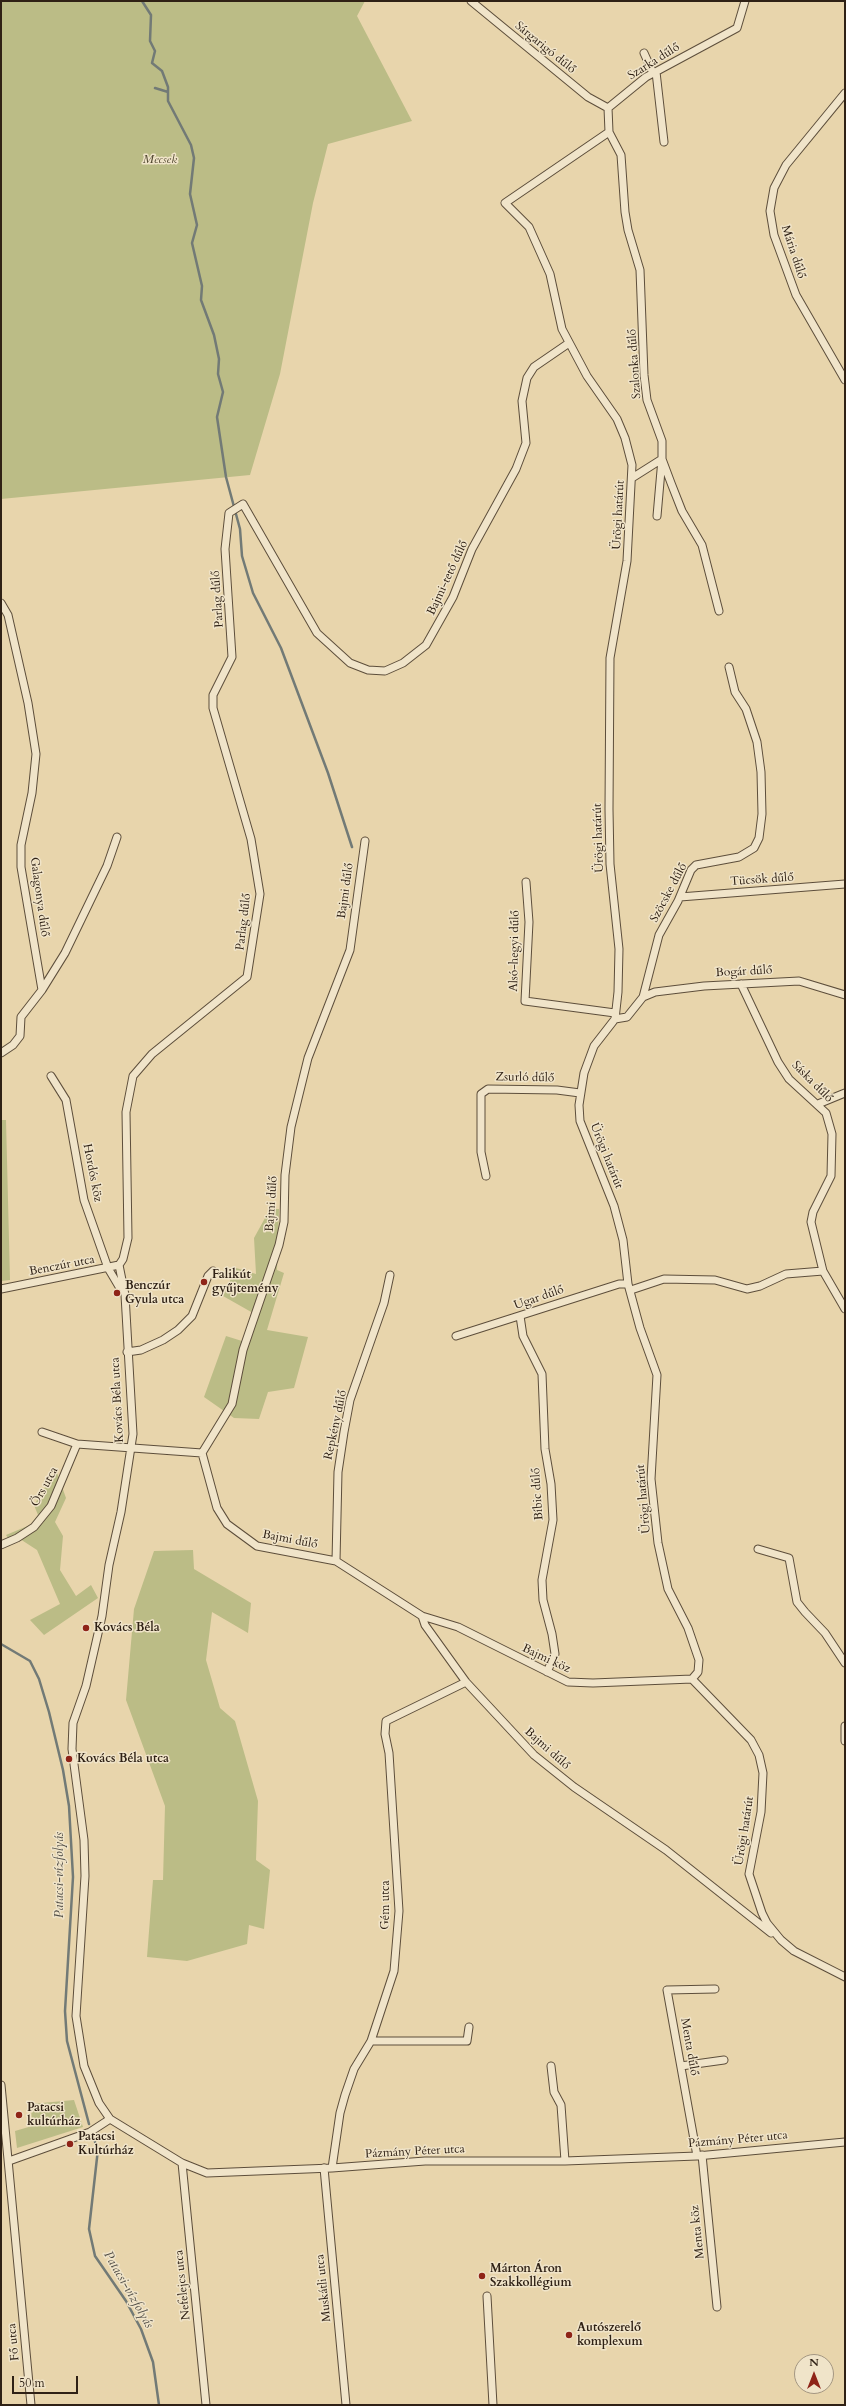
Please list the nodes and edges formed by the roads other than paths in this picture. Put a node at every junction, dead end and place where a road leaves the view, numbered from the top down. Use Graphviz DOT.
graph roads {
  1 [pos="471,1"];
  2 [pos="745,1"];
  3 [pos="644,53"];
  4 [pos="654,72"];
  5 [pos="845,94"];
  6 [pos="608,108"];
  7 [pos="609,132"];
  8 [pos="664,142"];
  9 [pos="569,343"];
  10 [pos="845,380"];
  11 [pos="662,459"];
  12 [pos="632,478"];
  13 [pos="243,504"];
  14 [pos="657,516"];
  15 [pos="1,603"];
  16 [pos="720,611"];
  17 [pos="729,667"];
  18 [pos="117,837"];
  19 [pos="365,841"];
  20 [pos="526,882"];
  21 [pos="845,884"];
  22 [pos="680,897"];
  23 [pos="741,984"];
  24 [pos="42,990"];
  25 [pos="845,995"];
  26 [pos="644,997"];
  27 [pos="615,1016"];
  28 [pos="1,1053"];
  29 [pos="51,1076"];
  30 [pos="580,1093"];
  31 [pos="845,1093"];
  32 [pos="818,1104"];
  33 [pos="486,1176"];
  34 [pos="121,1262"];
  35 [pos="108,1268"];
  36 [pos="213,1271"];
  37 [pos="823,1271"];
  38 [pos="390,1275"];
  39 [pos="630,1287"];
  40 [pos="1,1289"];
  41 [pos="125,1295"];
  42 [pos="845,1309"];
  43 [pos="520,1316"];
  44 [pos="456,1336"];
  45 [pos="127,1352"];
  46 [pos="42,1432"];
  47 [pos="77,1444"];
  48 [pos="131,1449"];
  49 [pos="202,1454"];
  50 [pos="1,1545"];
  51 [pos="758,1549"];
  52 [pos="336,1561"];
  53 [pos="422,1616"];
  54 [pos="845,1663"];
  55 [pos="547,1672"];
  56 [pos="692,1679"];
  57 [pos="466,1682"];
  58 [pos="845,1726"];
  59 [pos="845,1741"];
  60 [pos="780,1940"];
  61 [pos="845,1977"];
  62 [pos="715,1989"];
  63 [pos="469,2027"];
  64 [pos="371,2041"];
  65 [pos="724,2060"];
  66 [pos="551,2066"];
  67 [pos="681,2066"];
  68 [pos="1,2085"];
  69 [pos="110,2119"];
  70 [pos="845,2142"];
  71 [pos="699,2155"];
  72 [pos="9,2161"];
  73 [pos="565,2161"];
  74 [pos="182,2163"];
  75 [pos="324,2168"];
  76 [pos="332,2168"];
  77 [pos="486,2296"];
  78 [pos="717,2307"];
  79 [pos="31,2405"];
  80 [pos="206,2405"];
  81 [pos="346,2405"];
  82 [pos="493,2405"];
  1 -- 6 [label="street, Sárgarigó dűlő"];
  2 -- 4 [label="street, Szarka dűlő"];
  3 -- 4 [label="street"];
  4 -- 6 [label="street, Szarka dűlő"];
  4 -- 8 [label="street"];
  5 -- 10 [label="street, Mária dűlő"];
  6 -- 7 [label="street"];
  7 -- 9 [label="street, Ürögi határút"];
  7 -- 11 [label="street, Szalonka dűlő"];
  9 -- 12 [label="street, Ürögi határút"];
  9 -- 13 [label="street, Bajmi-tető dűlő"];
  11 -- 12 [label="street"];
  11 -- 14 [label="street"];
  11 -- 16 [label="street, Szalonka dűlő"];
  12 -- 27 [label="street, Ürögi határút"];
  13 -- 34 [label="street, Parlag dűlő"];
  15 -- 24 [label="street, Galagonya dűlő"];
  17 -- 22 [label="street, Szöcske dűlő"];
  18 -- 24 [label="street"];
  19 -- 49 [label="street, Bajmi dűlő"];
  20 -- 27 [label="street, Alsó-hegyi dűlő"];
  21 -- 22 [label="street, Tücsök dűlő"];
  22 -- 26 [label="street, Szöcske dűlő"];
  23 -- 25 [label="street, Bogár dűlő"];
  23 -- 26 [label="street, Bogár dűlő"];
  23 -- 32 [label="street, Sáska dűlő"];
  24 -- 28 [label="street"];
  26 -- 27 [label="street, Szöcske dűlő"];
  27 -- 30 [label="street, Ürögi határút"];
  29 -- 35 [label="street, Hordós köz"];
  30 -- 33 [label="street, Zsurló dűlő"];
  30 -- 39 [label="street, Ürögi határút"];
  31 -- 32 [label="street"];
  32 -- 37 [label="street, Sáska dűlő"];
  34 -- 35 [label="street, Benczúr utca"];
  34 -- 41 [label="street, Kovács Béla utca"];
  35 -- 40 [label="street, Benczúr utca"];
  35 -- 41 [label="street, Hordós köz"];
  36 -- 45 [label="street"];
  37 -- 39 [label="street, Ugar dűlő"];
  37 -- 42 [label="street, Sáska dűlő"];
  38 -- 52 [label="street, Repkény dűlő"];
  39 -- 43 [label="street, Ugar dűlő"];
  39 -- 56 [label="street, Ürögi határút"];
  41 -- 45 [label="street, Kovács Béla utca"];
  43 -- 44 [label="street, Ugar dűlő"];
  43 -- 55 [label="street, Bíbic dűlő"];
  45 -- 48 [label="street, Kovács Béla utca"];
  46 -- 47 [label="street"];
  47 -- 48 [label="street"];
  47 -- 50 [label="street, Örs utca"];
  48 -- 49 [label="street"];
  48 -- 69 [label="street, Kovács Béla utca"];
  49 -- 52 [label="street, Bajmi dűlő"];
  51 -- 54 [label="street"];
  52 -- 53 [label="street, Bajmi dűlő"];
  53 -- 55 [label="street, Bajmi köz"];
  53 -- 57 [label="street, Bajmi dűlő"];
  55 -- 56 [label="street, Bajmi köz"];
  56 -- 60 [label="street, Ürögi határút"];
  57 -- 60 [label="street, Bajmi dűlő"];
  57 -- 64 [label="street, Gém utca"];
  58 -- 59 [label="street"];
  60 -- 61 [label="street, Ürögi határút"];
  62 -- 67 [label="street, Menta dűlő"];
  63 -- 64 [label="street"];
  64 -- 76 [label="street, Gém utca"];
  65 -- 67 [label="street"];
  66 -- 73 [label="street"];
  67 -- 71 [label="street, Menta dűlő"];
  68 -- 72 [label="street, Fő utca"];
  69 -- 72 [label="street"];
  69 -- 74 [label="street, Pázmány Péter utca"];
  70 -- 71 [label="street, Pázmány Péter utca"];
  71 -- 73 [label="street, Pázmány Péter utca"];
  71 -- 78 [label="street, Menta köz"];
  72 -- 79 [label="street, Fő utca"];
  73 -- 76 [label="street, Pázmány Péter utca"];
  74 -- 75 [label="street, Pázmány Péter utca"];
  74 -- 80 [label="street, Nefelejcs utca"];
  75 -- 76 [label="street, Pázmány Péter utca"];
  75 -- 81 [label="street, Muskátli utca"];
  77 -- 82 [label="street"];
}
